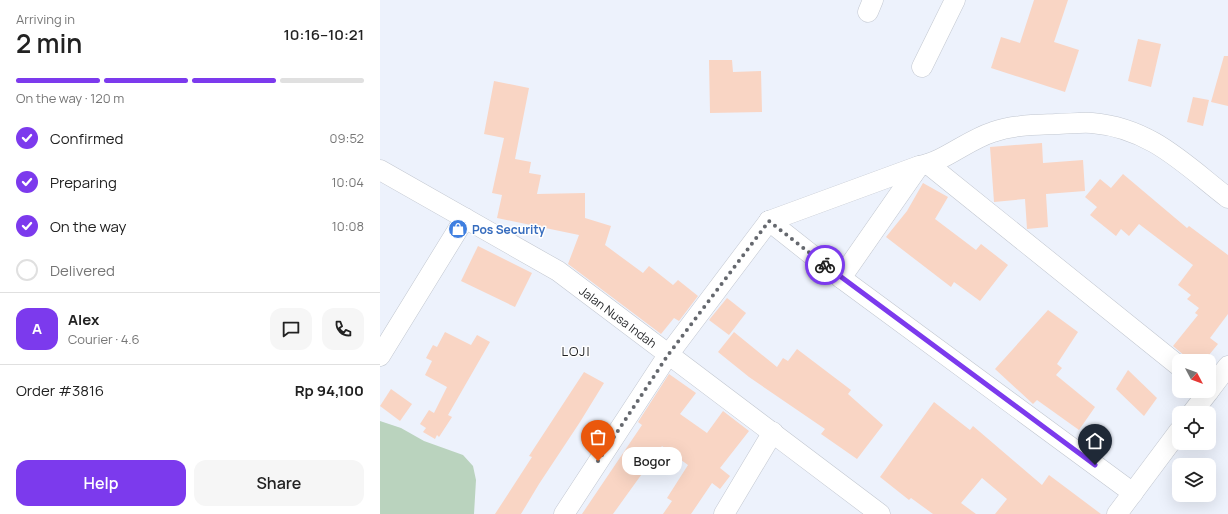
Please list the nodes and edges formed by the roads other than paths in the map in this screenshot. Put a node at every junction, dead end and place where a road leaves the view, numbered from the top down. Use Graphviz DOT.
graph roads {
  1 [pos="955,0"];
  2 [pos="922,67"];
  3 [pos="923,165"];
  4 [pos="380,170"];
  5 [pos="1228,198"];
  6 [pos="465,218"];
  7 [pos="769,221"];
  8 [pos="841,278"];
  9 [pos="668,355"];
  10 [pos="380,356"];
  11 [pos="1172,361"];
  12 [pos="1228,366"];
  13 [pos="1216,382"];
  14 [pos="1204,398"];
  15 [pos="1197,406"];
  16 [pos="773,432"];
  17 [pos="1172,440"];
  18 [pos="1133,493"];
  19 [pos="564,514"];
  20 [pos="724,514"];
  21 [pos="880,514"];
  22 [pos="1117,514"];
  1 -- 2 [label="street"];
  3 -- 5 [label="street"];
  3 -- 7 [label="street"];
  3 -- 8 [label="street"];
  3 -- 11 [label="street"];
  4 -- 6 [label="street, Jalan Nusa Indah"];
  6 -- 9 [label="street, Jalan Nusa Indah"];
  6 -- 10 [label="street"];
  7 -- 8 [label="street"];
  7 -- 9 [label="street"];
  8 -- 18 [label="street"];
  9 -- 16 [label="street, Jalan Nusa Indah"];
  9 -- 19 [label="street"];
  12 -- 13 [label="street"];
  14 -- 15 [label="street"];
  16 -- 20 [label="street"];
  16 -- 21 [label="street, Jalan Nusa Indah"];
  17 -- 18 [label="street"];
  18 -- 22 [label="street"];
}
